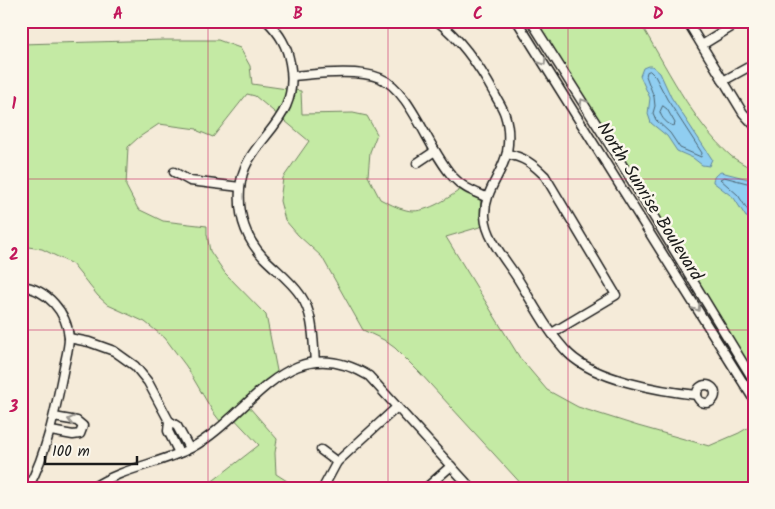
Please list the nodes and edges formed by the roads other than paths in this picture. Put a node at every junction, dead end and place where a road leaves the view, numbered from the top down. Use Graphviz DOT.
graph roads {
  1 [pos="267,21"];
  2 [pos="437,21"];
  3 [pos="517,21"];
  4 [pos="531,21"];
  5 [pos="687,21"];
  6 [pos="741,21"];
  7 [pos="702,45"];
  8 [pos="754,64"];
  9 [pos="292,76"];
  10 [pos="724,81"];
  11 [pos="754,125"];
  12 [pos="435,151"];
  13 [pos="507,154"];
  14 [pos="416,163"];
  15 [pos="174,172"];
  16 [pos="240,187"];
  17 [pos="486,198"];
  18 [pos="21,286"];
  19 [pos="552,333"];
  20 [pos="69,338"];
  21 [pos="315,362"];
  22 [pos="754,381"];
  23 [pos="697,395"];
  24 [pos="754,400"];
  25 [pos="397,407"];
  26 [pos="54,417"];
  27 [pos="169,421"];
  28 [pos="51,431"];
  29 [pos="190,448"];
  30 [pos="321,450"];
  31 [pos="179,453"];
  32 [pos="337,462"];
  33 [pos="451,466"];
  34 [pos="28,488"];
  35 [pos="92,488"];
  36 [pos="324,488"];
  37 [pos="426,488"];
  38 [pos="471,488"];
  1 -- 9 [label="street"];
  2 -- 13 [label="street"];
  3 -- 24 [label="street, North Sunrise Boulevard, one-way"];
  22 -- 4 [label="street, North Sunrise Boulevard, one-way"];
  5 -- 7 [label="street"];
  6 -- 7 [label="street"];
  7 -- 10 [label="street"];
  8 -- 10 [label="street"];
  9 -- 12 [label="street"];
  9 -- 16 [label="street"];
  10 -- 11 [label="street"];
  12 -- 14 [label="street"];
  12 -- 17 [label="street"];
  13 -- 17 [label="street"];
  13 -- 19 [label="street"];
  15 -- 16 [label="street"];
  16 -- 21 [label="street"];
  17 -- 19 [label="street"];
  18 -- 20 [label="street"];
  19 -- 23 [label="street"];
  20 -- 26 [label="street"];
  20 -- 27 [label="street"];
  21 -- 25 [label="street"];
  21 -- 29 [label="street"];
  25 -- 32 [label="street"];
  25 -- 33 [label="street"];
  26 -- 28 [label="street"];
  28 -- 26 [label="street, one-way"];
  27 -- 29 [label="street"];
  27 -- 31 [label="street"];
  28 -- 34 [label="street"];
  29 -- 31 [label="street"];
  30 -- 32 [label="street"];
  31 -- 35 [label="street"];
  32 -- 36 [label="street"];
  33 -- 37 [label="street"];
  33 -- 38 [label="street"];
}
